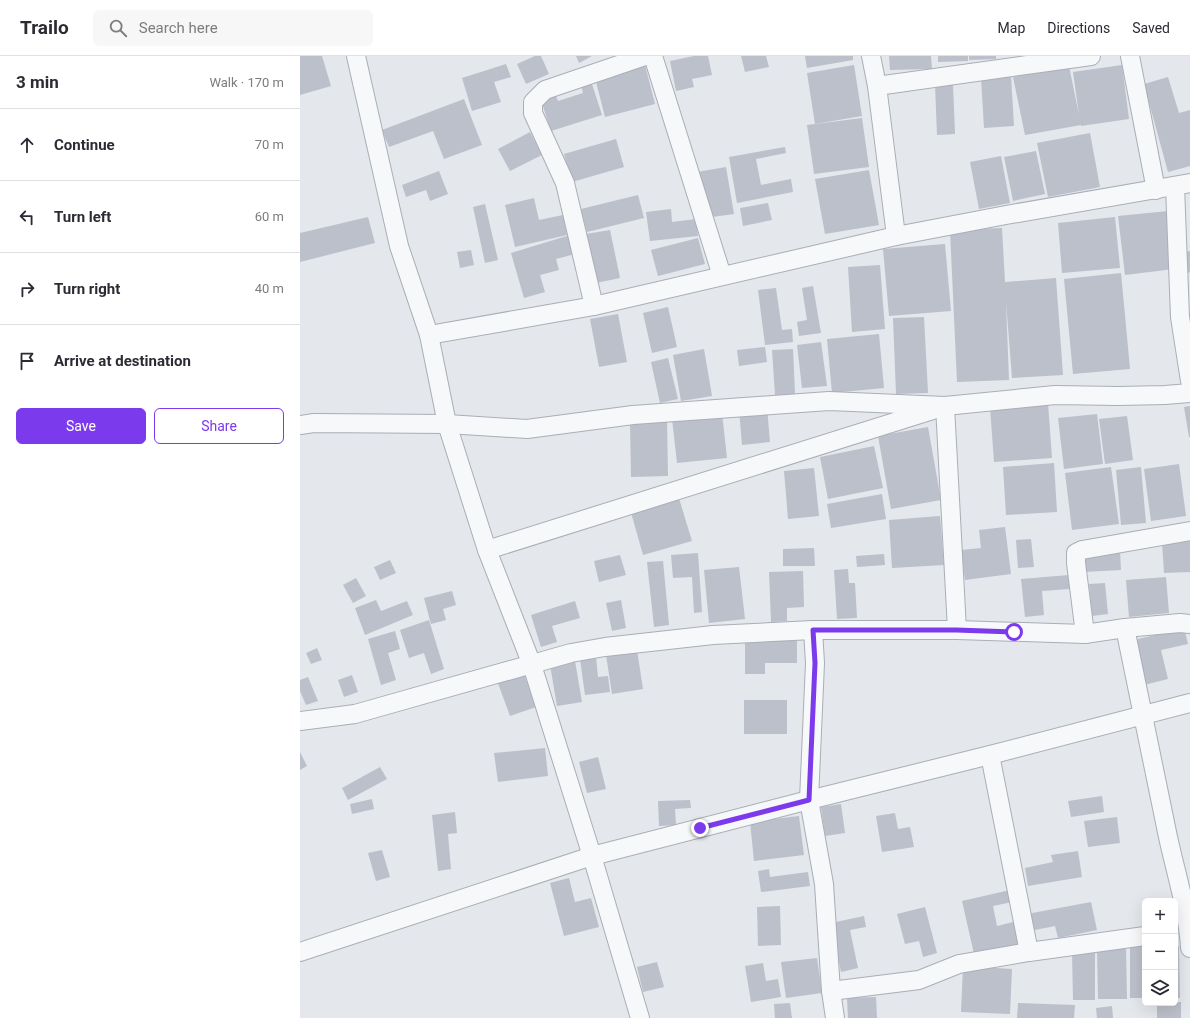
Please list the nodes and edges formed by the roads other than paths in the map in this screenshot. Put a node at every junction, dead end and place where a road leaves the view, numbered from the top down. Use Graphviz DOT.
graph roads {
  1 [pos="356,56"];
  2 [pos="645,56"];
  3 [pos="653,56"];
  4 [pos="871,56"];
  5 [pos="1091,56"];
  6 [pos="1130,56"];
  7 [pos="877,86"];
  8 [pos="1183,185"];
  9 [pos="1156,190"];
  10 [pos="896,236"];
  11 [pos="722,276"];
  12 [pos="594,306"];
  13 [pos="429,335"];
  14 [pos="1190,381"];
  15 [pos="1190,393"];
  16 [pos="945,406"];
  17 [pos="446,424"];
  18 [pos="300,425"];
  19 [pos="1190,531"];
  20 [pos="487,550"];
  21 [pos="1190,624"];
  22 [pos="1125,628"];
  23 [pos="813,630"];
  24 [pos="956,630"];
  25 [pos="1085,634"];
  26 [pos="532,665"];
  27 [pos="1190,703"];
  28 [pos="1144,714"];
  29 [pos="300,721"];
  30 [pos="990,755"];
  31 [pos="809,800"];
  32 [pos="592,856"];
  33 [pos="1142,936"];
  34 [pos="1185,937"];
  35 [pos="300,952"];
  36 [pos="1029,952"];
  37 [pos="831,991"];
  38 [pos="640,1018"];
  39 [pos="835,1018"];
  1 -- 13 [label="street"];
  2 -- 12 [label="street"];
  3 -- 11 [label="street"];
  4 -- 7 [label="street"];
  5 -- 7 [label="street"];
  6 -- 9 [label="street"];
  7 -- 10 [label="street"];
  8 -- 9 [label="street"];
  8 -- 14 [label="street"];
  9 -- 10 [label="street"];
  10 -- 11 [label="street"];
  11 -- 12 [label="street"];
  12 -- 13 [label="street"];
  13 -- 17 [label="street"];
  15 -- 16 [label="street"];
  16 -- 17 [label="street"];
  16 -- 20 [label="street"];
  16 -- 24 [label="street"];
  17 -- 18 [label="street"];
  17 -- 20 [label="street"];
  19 -- 25 [label="street"];
  20 -- 26 [label="street"];
  21 -- 22 [label="street"];
  22 -- 25 [label="street"];
  22 -- 28 [label="street"];
  23 -- 24 [label="street"];
  23 -- 26 [label="street"];
  23 -- 31 [label="street"];
  24 -- 25 [label="street"];
  26 -- 29 [label="street"];
  26 -- 32 [label="street"];
  27 -- 28 [label="street"];
  28 -- 30 [label="street"];
  28 -- 34 [label="street"];
  30 -- 31 [label="street"];
  30 -- 36 [label="street"];
  31 -- 32 [label="street"];
  31 -- 37 [label="street"];
  32 -- 35 [label="street"];
  32 -- 38 [label="street"];
  33 -- 36 [label="street"];
  36 -- 37 [label="street"];
  37 -- 39 [label="street"];
}
